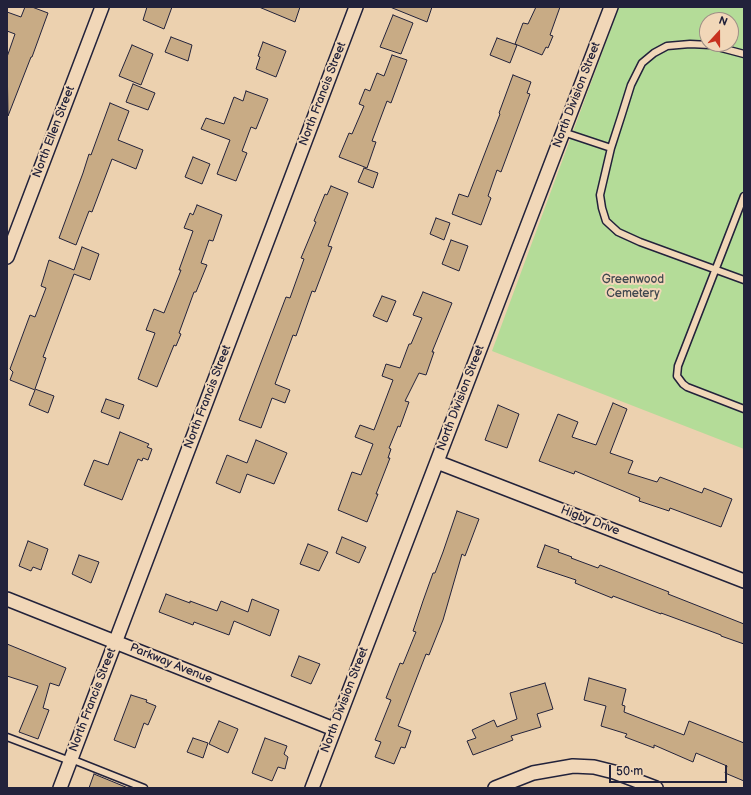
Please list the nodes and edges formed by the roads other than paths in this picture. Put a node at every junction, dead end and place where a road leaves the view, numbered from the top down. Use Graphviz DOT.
graph roads {
  1 [pos="102,7"];
  2 [pos="356,7"];
  3 [pos="611,7"];
  4 [pos="744,54"];
  5 [pos="563,132"];
  6 [pos="611,148"];
  7 [pos="744,196"];
  8 [pos="7,257"];
  9 [pos="715,269"];
  10 [pos="744,280"];
  11 [pos="744,409"];
  12 [pos="437,462"];
  13 [pos="744,581"];
  14 [pos="7,599"];
  15 [pos="115,642"];
  16 [pos="334,729"];
  17 [pos="7,737"];
  18 [pos="70,761"];
  19 [pos="60,788"];
  20 [pos="144,788"];
  21 [pos="312,788"];
  22 [pos="495,788"];
  23 [pos="656,788"];
  1 -- 8 [label="street, North Ellen Street"];
  2 -- 15 [label="street, North Francis Street"];
  3 -- 5 [label="street, North Division Street"];
  4 -- 6 [label="lane"];
  5 -- 6 [label="lane"];
  5 -- 12 [label="street, North Division Street"];
  6 -- 9 [label="lane"];
  7 -- 9 [label="lane"];
  9 -- 10 [label="lane"];
  9 -- 11 [label="lane"];
  12 -- 13 [label="street, Higby Drive"];
  12 -- 16 [label="street, North Division Street"];
  14 -- 15 [label="street, Parkway Avenue"];
  15 -- 16 [label="street, Parkway Avenue"];
  15 -- 18 [label="street, North Francis Street"];
  16 -- 21 [label="street, North Division Street"];
  17 -- 18 [label="lane"];
  18 -- 19 [label="street, North Francis Street"];
  18 -- 20 [label="lane"];
  22 -- 23 [label="street"];
}
